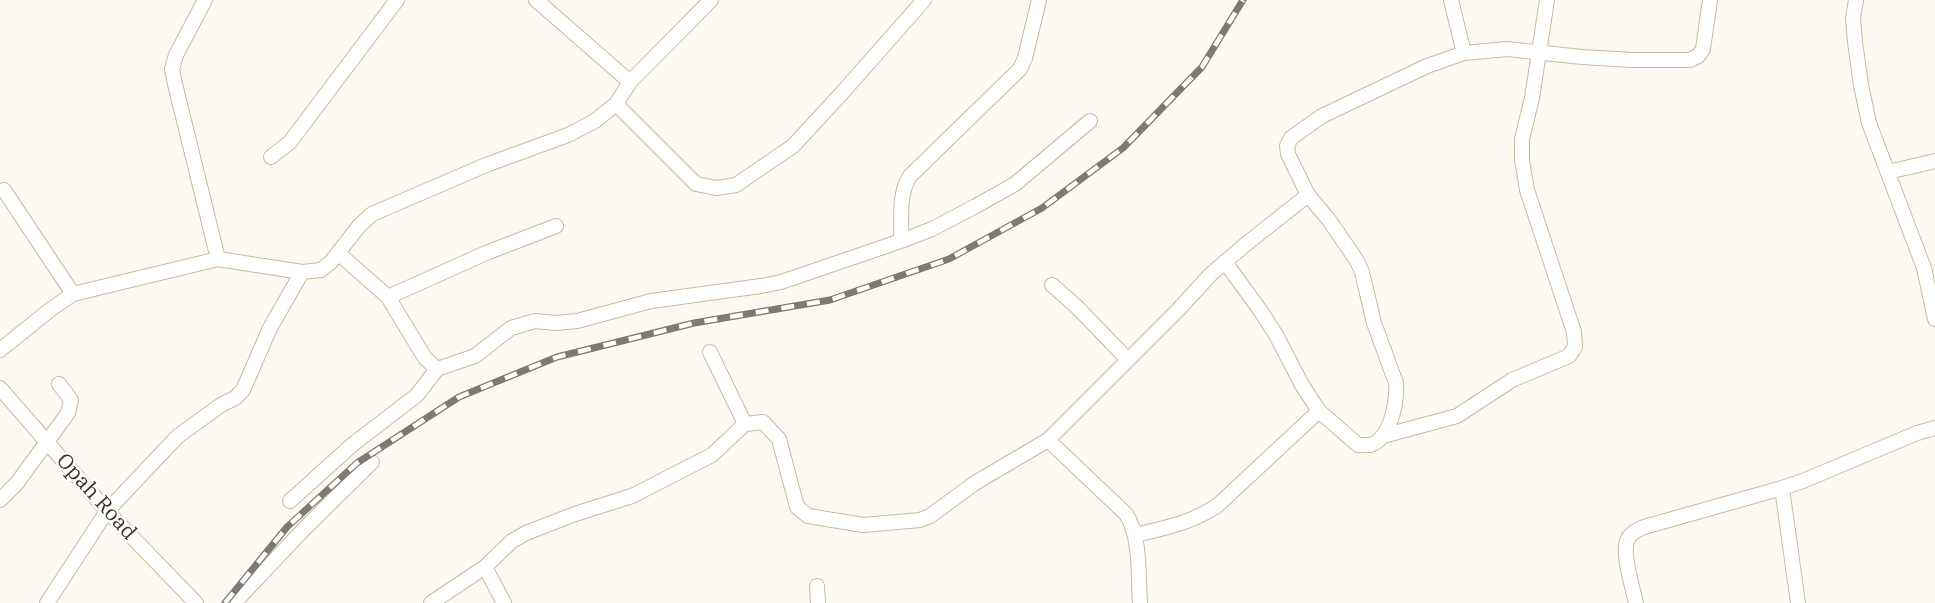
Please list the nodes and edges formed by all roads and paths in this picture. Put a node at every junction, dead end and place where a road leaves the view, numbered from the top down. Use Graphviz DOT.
graph roads {
  1 [pos="205,0"];
  2 [pos="397,0"];
  3 [pos="536,0"];
  4 [pos="711,0"];
  5 [pos="924,0"];
  6 [pos="1039,0"];
  7 [pos="1451,0"];
  8 [pos="1547,0"];
  9 [pos="1710,0"];
  10 [pos="1856,0"];
  11 [pos="1539,52"];
  12 [pos="1464,53"];
  13 [pos="630,82"];
  14 [pos="616,104"];
  15 [pos="1090,121"];
  16 [pos="271,156"];
  17 [pos="1935,161"];
  18 [pos="1888,172"];
  19 [pos="4,190"];
  20 [pos="1308,195"];
  21 [pos="556,226"];
  22 [pos="901,241"];
  23 [pos="338,253"];
  24 [pos="218,259"];
  25 [pos="1225,262"];
  26 [pos="302,272"];
  27 [pos="1932,281"];
  28 [pos="1052,285"];
  29 [pos="73,294"];
  30 [pos="388,297"];
  31 [pos="1935,319"];
  32 [pos="0,350"];
  33 [pos="710,352"];
  34 [pos="1128,360"];
  35 [pos="437,369"];
  36 [pos="59,384"];
  37 [pos="0,388"];
  38 [pos="1319,411"];
  39 [pos="745,424"];
  40 [pos="1935,428"];
  41 [pos="1383,436"];
  42 [pos="1048,440"];
  43 [pos="47,443"];
  44 [pos="372,462"];
  45 [pos="1782,488"];
  46 [pos="0,500"];
  47 [pos="290,501"];
  48 [pos="107,511"];
  49 [pos="1135,536"];
  50 [pos="485,567"];
  51 [pos="817,586"];
  52 [pos="47,603"];
  53 [pos="196,603"];
  54 [pos="234,603"];
  55 [pos="431,603"];
  56 [pos="504,603"];
  57 [pos="818,603"];
  58 [pos="1140,603"];
  59 [pos="1636,603"];
  60 [pos="1798,603"];
  1 -- 24 [label="street"];
  2 -- 16 [label="street"];
  3 -- 13 [label="street"];
  4 -- 13 [label="street"];
  5 -- 14 [label="street"];
  6 -- 22 [label="street"];
  7 -- 12 [label="street"];
  8 -- 11 [label="street"];
  9 -- 11 [label="street"];
  10 -- 18 [label="street"];
  11 -- 12 [label="street"];
  11 -- 41 [label="street"];
  12 -- 20 [label="street"];
  13 -- 14 [label="street"];
  14 -- 23 [label="street"];
  15 -- 22 [label="street"];
  17 -- 18 [label="street"];
  18 -- 27 [label="street"];
  19 -- 29 [label="street"];
  20 -- 25 [label="street"];
  20 -- 41 [label="street"];
  21 -- 30 [label="street"];
  22 -- 35 [label="street"];
  23 -- 26 [label="street"];
  23 -- 30 [label="street"];
  24 -- 26 [label="street"];
  24 -- 29 [label="street"];
  25 -- 34 [label="street"];
  25 -- 38 [label="street"];
  26 -- 48 [label="street"];
  27 -- 31 [label="street"];
  28 -- 34 [label="street"];
  29 -- 32 [label="street"];
  30 -- 35 [label="street"];
  33 -- 39 [label="street"];
  34 -- 42 [label="street"];
  35 -- 47 [label="street"];
  36 -- 43 [label="street"];
  37 -- 43 [label="street, Opah Road"];
  38 -- 41 [label="street"];
  38 -- 49 [label="street"];
  39 -- 42 [label="street"];
  39 -- 50 [label="street"];
  40 -- 45 [label="street"];
  42 -- 49 [label="street"];
  43 -- 46 [label="street"];
  43 -- 48 [label="street, Opah Road"];
  44 -- 54 [label="street"];
  45 -- 59 [label="street"];
  45 -- 60 [label="street"];
  48 -- 52 [label="street"];
  48 -- 53 [label="street, Opah Road"];
  49 -- 58 [label="street"];
  50 -- 55 [label="street"];
  50 -- 56 [label="street"];
  51 -- 57 [label="street"];
}
